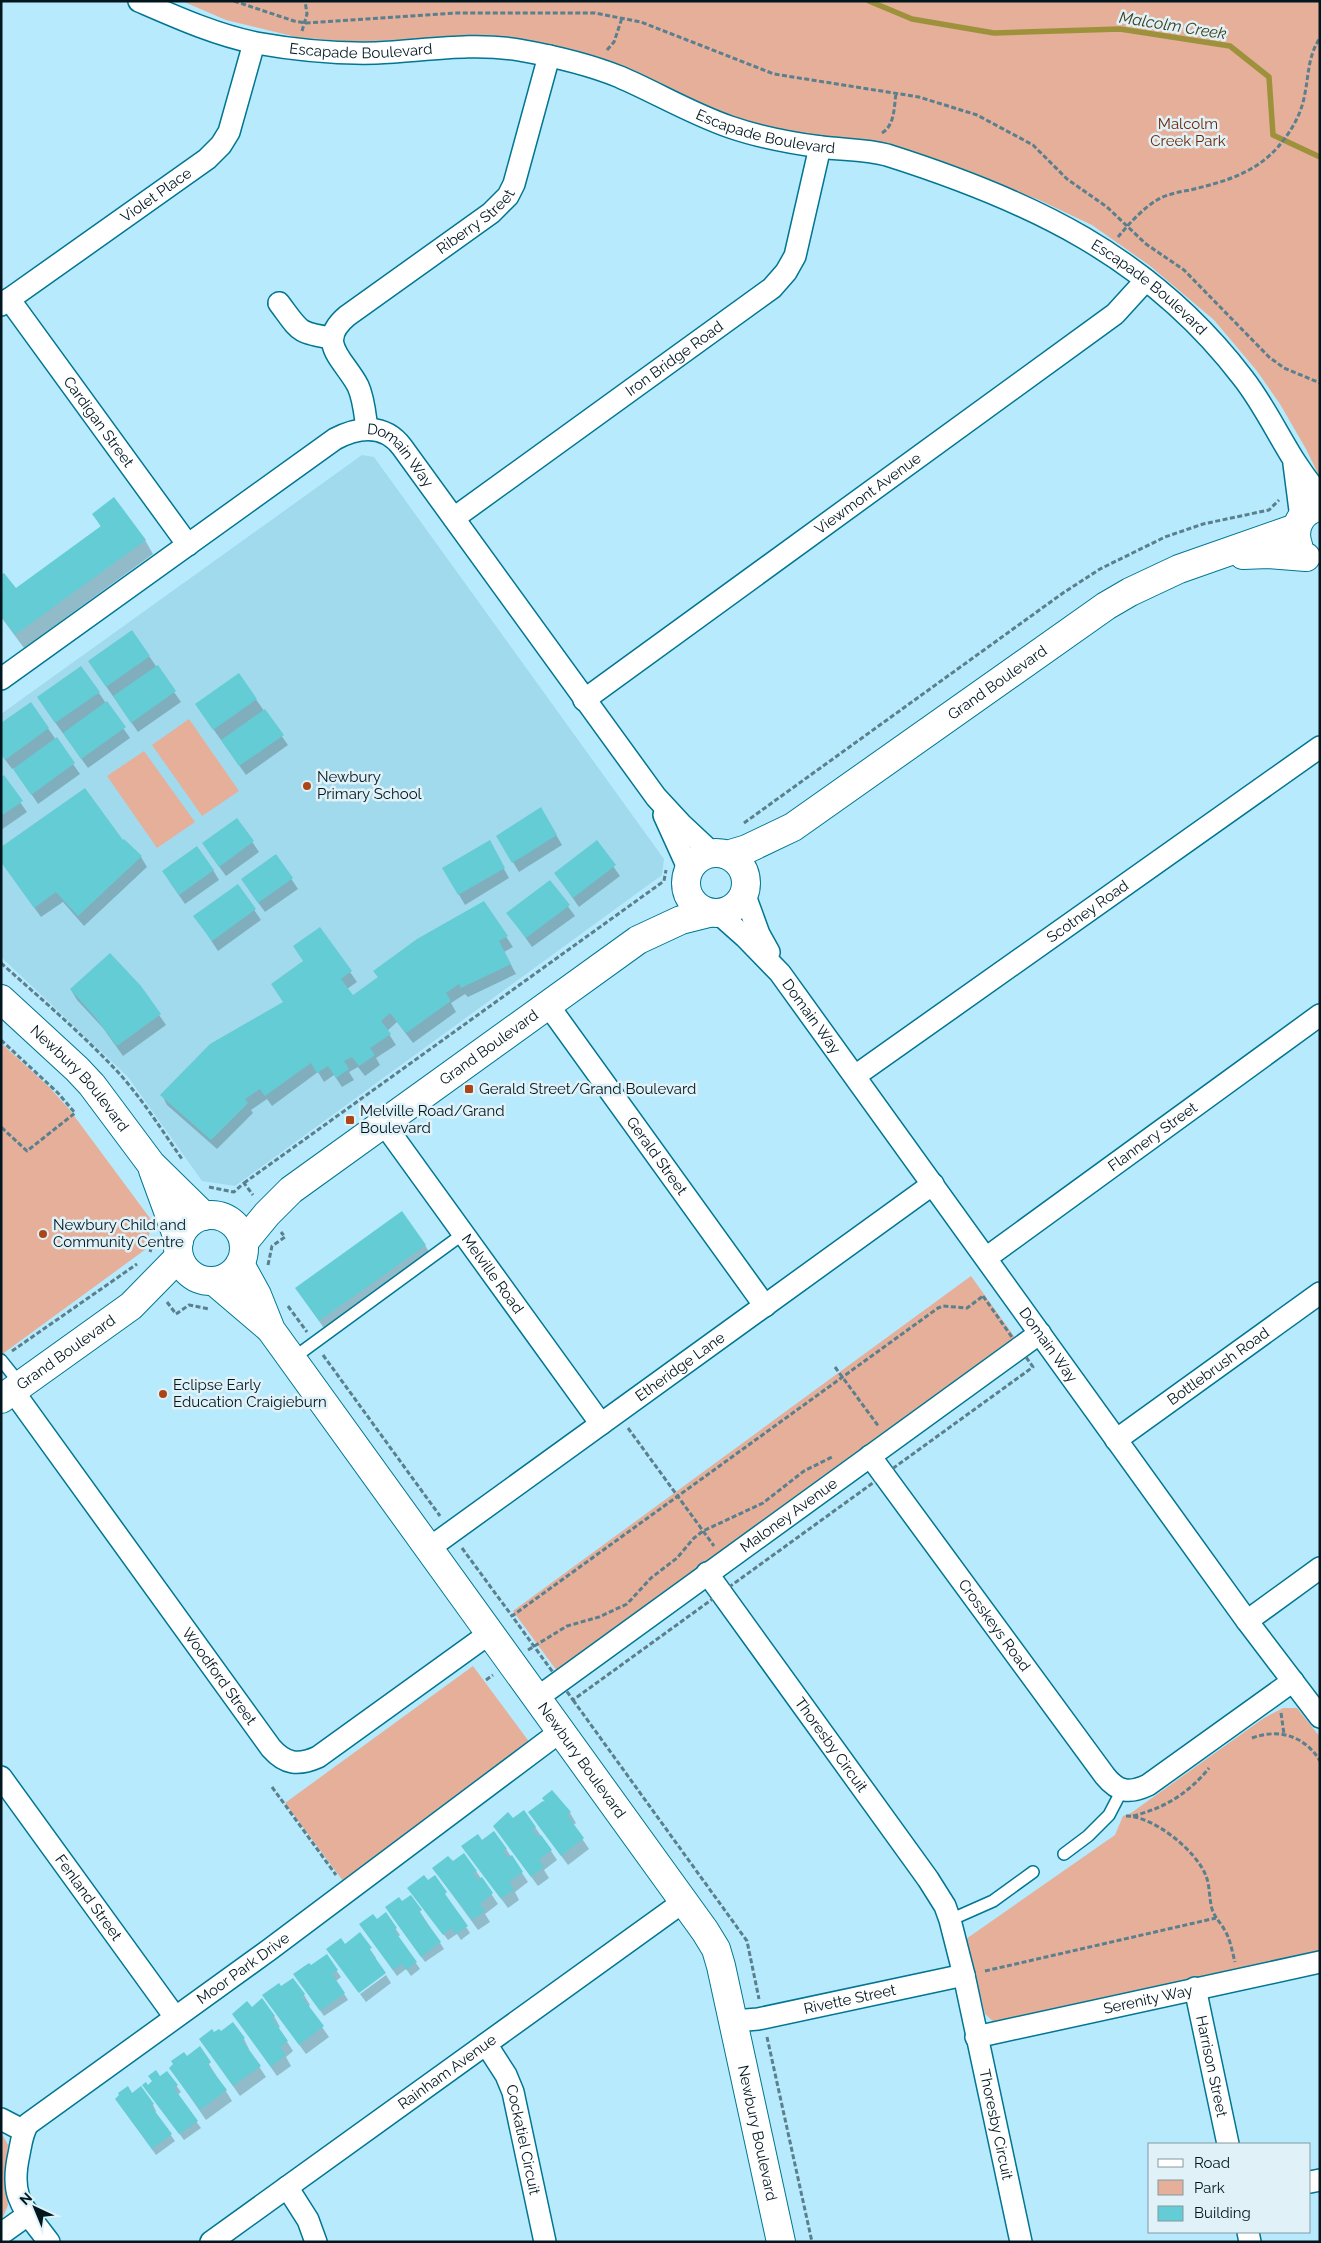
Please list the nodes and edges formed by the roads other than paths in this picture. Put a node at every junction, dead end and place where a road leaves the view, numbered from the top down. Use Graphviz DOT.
graph roads {
  1 [pos="139,1"];
  2 [pos="254,42"];
  3 [pos="549,56"];
  4 [pos="820,147"];
  5 [pos="1146,280"];
  6 [pos="5,302"];
  7 [pos="279,303"];
  8 [pos="332,338"];
  9 [pos="367,429"];
  10 [pos="1294,461"];
  11 [pos="1320,495"];
  12 [pos="454,518"];
  13 [pos="1305,518"];
  14 [pos="188,545"];
  15 [pos="1212,557"];
  16 [pos="1316,562"];
  17 [pos="3,675"];
  18 [pos="584,700"];
  19 [pos="1320,747"];
  20 [pos="656,798"];
  21 [pos="793,827"];
  22 [pos="720,854"];
  23 [pos="685,868"];
  24 [pos="745,887"];
  25 [pos="713,913"];
  26 [pos="638,940"];
  27 [pos="780,973"];
  28 [pos="1,1000"];
  29 [pos="548,1006"];
  30 [pos="1320,1015"];
  31 [pos="854,1076"];
  32 [pos="384,1124"];
  33 [pos="151,1164"];
  34 [pos="933,1184"];
  35 [pos="291,1190"];
  36 [pos="216,1218"];
  37 [pos="463,1234"];
  38 [pos="179,1249"];
  39 [pos="242,1253"];
  40 [pos="986,1258"];
  41 [pos="206,1279"];
  42 [pos="1320,1293"];
  43 [pos="131,1306"];
  44 [pos="766,1306"];
  45 [pos="271,1330"];
  46 [pos="1040,1332"];
  47 [pos="5,1357"];
  48 [pos="292,1359"];
  49 [pos="12,1392"];
  50 [pos="601,1424"];
  51 [pos="1116,1440"];
  52 [pos="870,1456"];
  53 [pos="428,1549"];
  54 [pos="1320,1568"];
  55 [pos="707,1573"];
  56 [pos="1247,1620"];
  57 [pos="490,1633"];
  58 [pos="1293,1681"];
  59 [pos="536,1698"];
  60 [pos="1320,1717"];
  61 [pos="561,1732"];
  62 [pos="1,1777"];
  63 [pos="1122,1790"];
  64 [pos="1064,1854"];
  65 [pos="1033,1872"];
  66 [pos="683,1902"];
  67 [pos="950,1920"];
  68 [pos="1320,1962"];
  69 [pos="964,1975"];
  70 [pos="1195,1988"];
  71 [pos="175,2017"];
  72 [pos="734,2021"];
  73 [pos="976,2037"];
  74 [pos="486,2044"];
  75 [pos="1,2119"];
  76 [pos="24,2131"];
  77 [pos="1228,2143"];
  78 [pos="287,2187"];
  79 [pos="29,2214"];
  80 [pos="1,2234"];
  81 [pos="49,2242"];
  82 [pos="212,2242"];
  83 [pos="316,2242"];
  84 [pos="545,2242"];
  85 [pos="780,2242"];
  86 [pos="1021,2242"];
  1 -- 2 [label="street, Escapade Boulevard"];
  2 -- 3 [label="street, Escapade Boulevard"];
  2 -- 6 [label="street, Violet Place"];
  3 -- 4 [label="street, Escapade Boulevard"];
  3 -- 8 [label="street, Riberry Street"];
  4 -- 5 [label="street, Escapade Boulevard"];
  4 -- 12 [label="street, Iron Bridge Road"];
  5 -- 10 [label="street, Escapade Boulevard"];
  5 -- 18 [label="street, Viewmont Avenue"];
  6 -- 14 [label="street, Cardigan Street"];
  7 -- 8 [label="street"];
  8 -- 9 [label="street"];
  9 -- 12 [label="street, Domain Way"];
  9 -- 14 [label="street, Domain Way"];
  10 -- 11 [label="street, Escapade Boulevard"];
  10 -- 13 [label="street, Escapade Boulevard"];
  12 -- 18 [label="street, Domain Way"];
  13 -- 15 [label="street, Grand Boulevard"];
  13 -- 16 [label="street"];
  14 -- 17 [label="street, Domain Way"];
  15 -- 16 [label="street, Grand Boulevard"];
  15 -- 21 [label="street, Grand Boulevard"];
  18 -- 20 [label="street, Domain Way"];
  19 -- 31 [label="street, Scotney Road"];
  20 -- 22 [label="street, Domain Way"];
  20 -- 23 [label="street, Domain Way"];
  21 -- 22 [label="street, Grand Boulevard"];
  21 -- 24 [label="street, Grand Boulevard"];
  22 -- 23 [label="street"];
  22 -- 24 [label="street"];
  23 -- 25 [label="street"];
  23 -- 26 [label="street, Grand Boulevard"];
  24 -- 25 [label="street"];
  24 -- 27 [label="street, Domain Way"];
  25 -- 26 [label="street, Grand Boulevard"];
  25 -- 27 [label="street, Domain Way"];
  26 -- 29 [label="street, Grand Boulevard"];
  27 -- 31 [label="street, Domain Way"];
  28 -- 33 [label="street, Newbury Boulevard"];
  29 -- 32 [label="street, Grand Boulevard"];
  29 -- 44 [label="street, Gerald Street"];
  30 -- 40 [label="street, Flannery Street"];
  31 -- 34 [label="street, Domain Way"];
  32 -- 35 [label="street, Grand Boulevard"];
  32 -- 37 [label="street, Melville Road"];
  33 -- 36 [label="street, Newbury Boulevard"];
  33 -- 38 [label="street, Newbury Boulevard"];
  34 -- 40 [label="street, Domain Way"];
  34 -- 44 [label="street, Etheridge Lane"];
  35 -- 36 [label="street, Grand Boulevard"];
  35 -- 39 [label="street, Grand Boulevard"];
  36 -- 38 [label="street"];
  36 -- 39 [label="street"];
  37 -- 48 [label="lane"];
  37 -- 50 [label="street, Melville Road"];
  38 -- 41 [label="street"];
  38 -- 43 [label="street, Grand Boulevard"];
  39 -- 41 [label="street"];
  39 -- 45 [label="street, Newbury Boulevard"];
  40 -- 46 [label="street, Domain Way"];
  41 -- 43 [label="street, Grand Boulevard"];
  41 -- 45 [label="street, Newbury Boulevard"];
  42 -- 51 [label="street, Bottlebrush Road"];
  43 -- 49 [label="street, Grand Boulevard"];
  44 -- 50 [label="street, Etheridge Lane"];
  45 -- 48 [label="street, Newbury Boulevard"];
  46 -- 51 [label="street, Domain Way"];
  46 -- 52 [label="street, Maloney Avenue"];
  47 -- 49 [label="lane"];
  48 -- 53 [label="street, Newbury Boulevard"];
  49 -- 57 [label="street, Woodford Street"];
  50 -- 53 [label="street, Etheridge Lane"];
  51 -- 56 [label="street, Domain Way"];
  52 -- 55 [label="street, Maloney Avenue"];
  52 -- 63 [label="street, Crosskeys Road"];
  53 -- 57 [label="street, Newbury Boulevard"];
  54 -- 56 [label="street"];
  55 -- 59 [label="street, Maloney Avenue"];
  55 -- 67 [label="street, Thoresby Circuit"];
  56 -- 58 [label="street, Domain Way"];
  57 -- 59 [label="street, Newbury Boulevard"];
  58 -- 60 [label="street, Domain Way"];
  58 -- 63 [label="street"];
  59 -- 61 [label="street, Newbury Boulevard"];
  61 -- 66 [label="street, Newbury Boulevard"];
  61 -- 71 [label="street, Moor Park Drive"];
  62 -- 71 [label="street, Fenland Street"];
  63 -- 64 [label="lane"];
  65 -- 67 [label="lane"];
  66 -- 72 [label="street, Newbury Boulevard"];
  66 -- 74 [label="street, Rainham Avenue"];
  67 -- 69 [label="street, Thoresby Circuit"];
  68 -- 70 [label="street, Serenity Way"];
  69 -- 72 [label="street, Rivette Street"];
  69 -- 73 [label="street, Thoresby Circuit"];
  70 -- 73 [label="street, Serenity Way"];
  70 -- 77 [label="street, Harrison Street"];
  71 -- 76 [label="street, Moor Park Drive"];
  72 -- 85 [label="street, Newbury Boulevard"];
  73 -- 86 [label="street, Thoresby Circuit"];
  74 -- 78 [label="street, Rainham Avenue"];
  74 -- 84 [label="street, Cockatiel Circuit"];
  75 -- 76 [label="street"];
  76 -- 79 [label="street"];
  78 -- 82 [label="street, Rainham Avenue"];
  78 -- 83 [label="street"];
  79 -- 80 [label="street"];
  79 -- 81 [label="street"];
}
